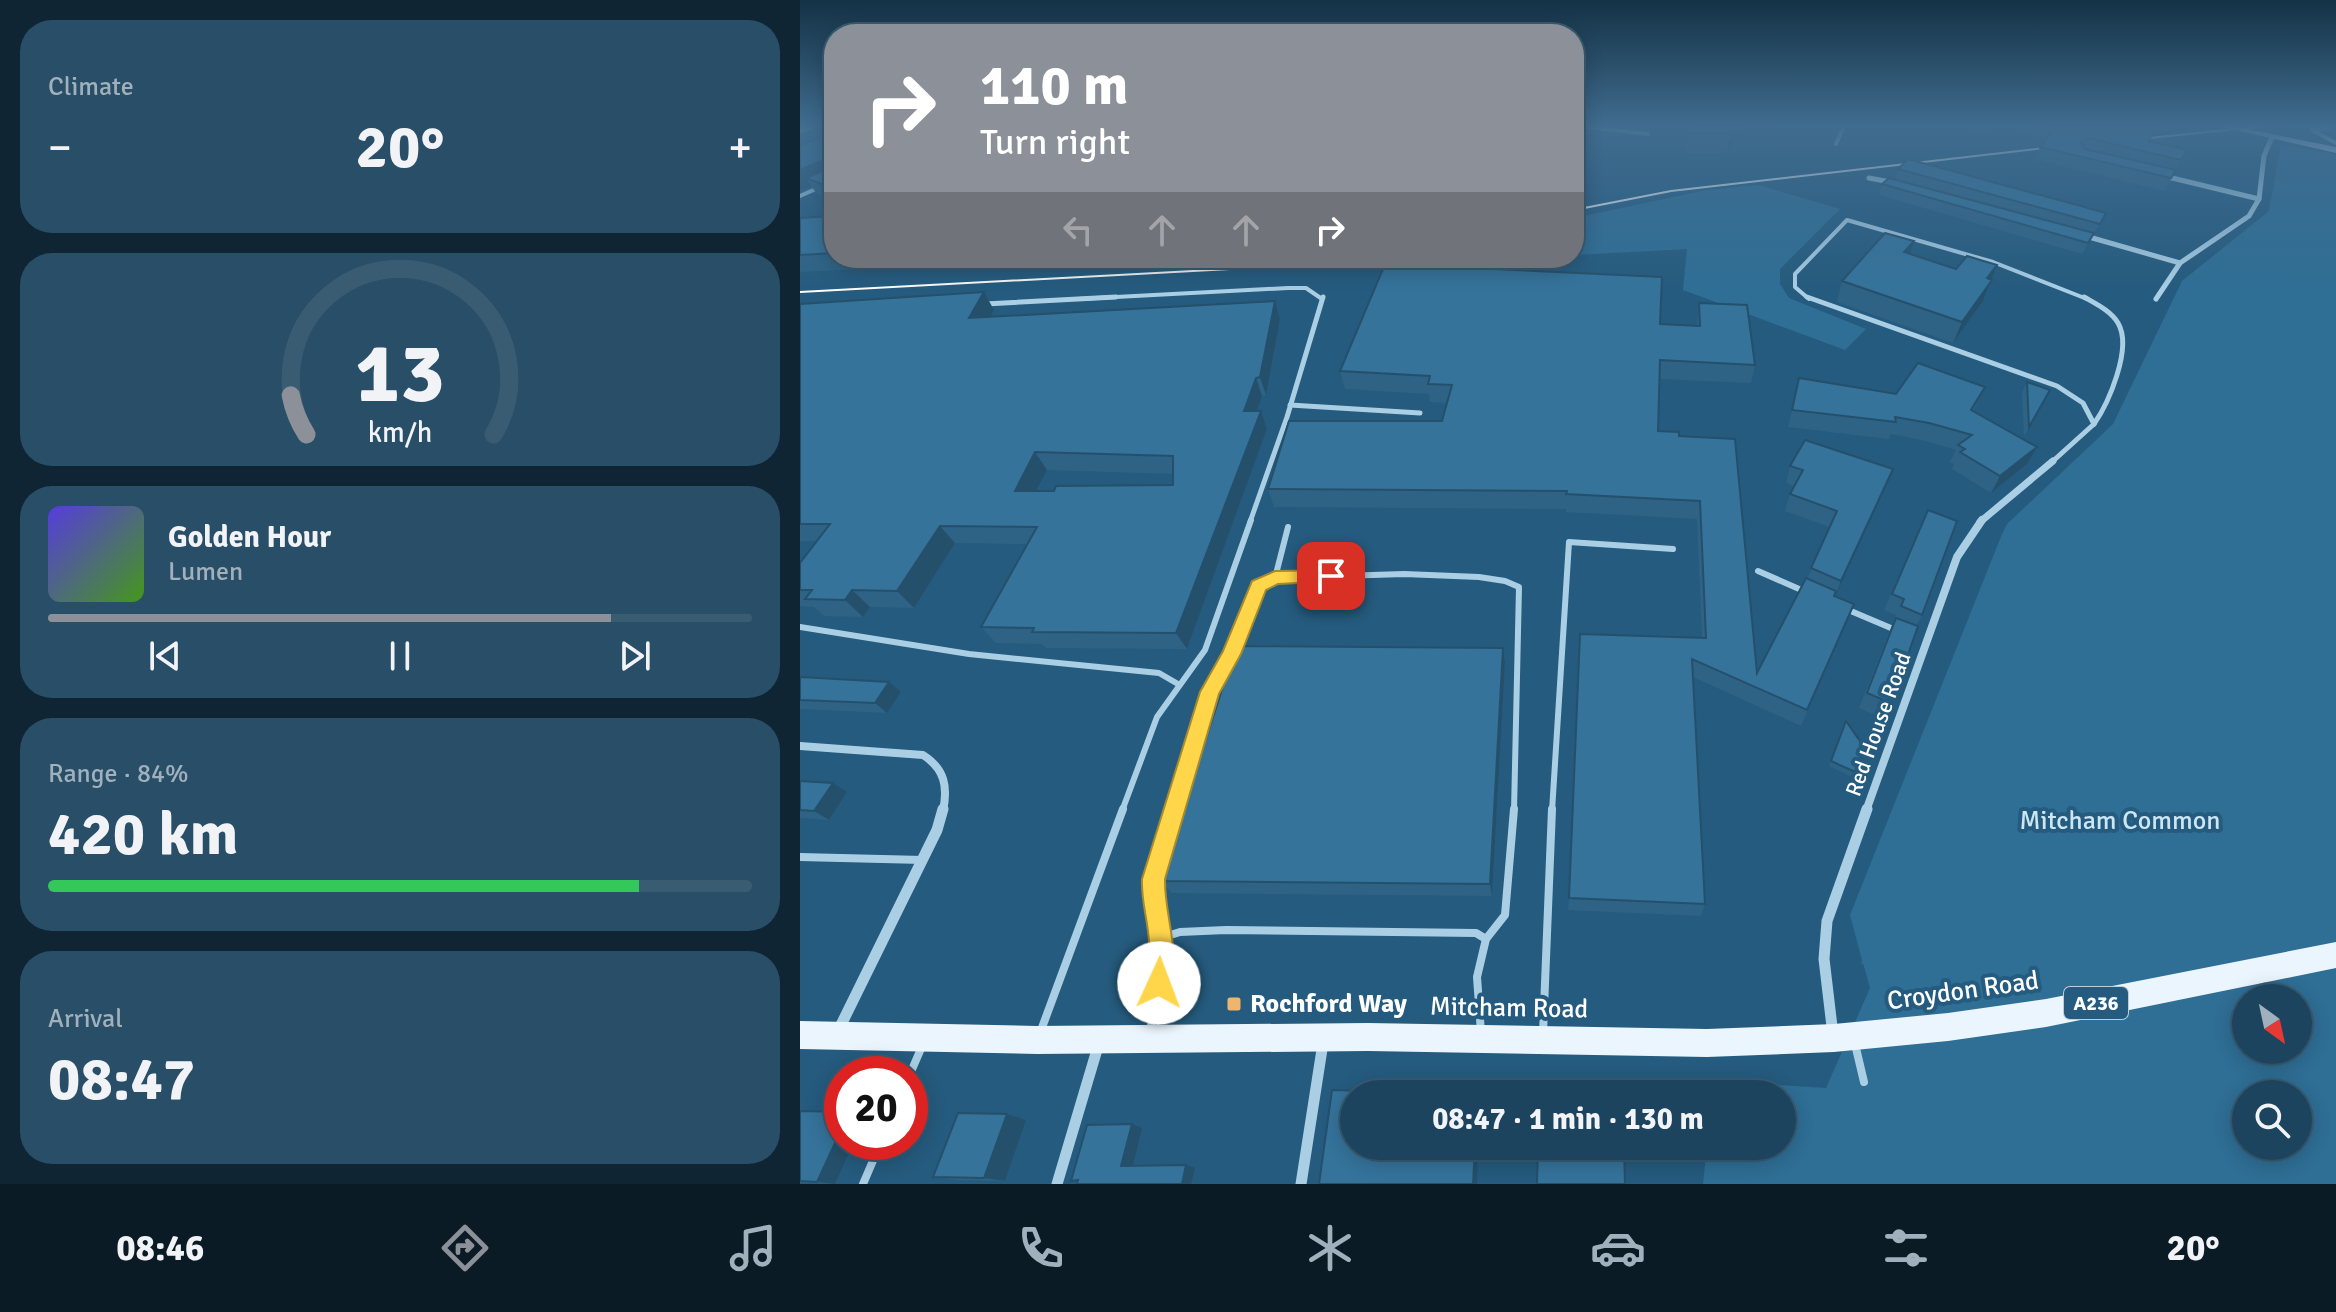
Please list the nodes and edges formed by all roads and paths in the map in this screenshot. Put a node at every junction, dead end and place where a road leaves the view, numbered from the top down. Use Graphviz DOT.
graph roads {
  1 [pos="1886,181"];
  2 [pos="2185,181"];
  3 [pos="2261,181"];
  4 [pos="1900,184"];
  5 [pos="824,185"];
  6 [pos="800,196"];
  7 [pos="2259,199"];
  8 [pos="2077,234"];
  9 [pos="2180,263"];
  10 [pos="2156,299"];
  11 [pos="982,304"];
  12 [pos="1290,405"];
  13 [pos="1420,413"];
  14 [pos="2094,425"];
  15 [pos="2053,461"];
  16 [pos="1288,527"];
  17 [pos="1673,549"];
  18 [pos="1758,571"];
  19 [pos="1275,578"];
  20 [pos="1814,595"];
  21 [pos="1842,607"];
  22 [pos="800,627"];
  23 [pos="1926,643"];
  24 [pos="1178,684"];
  25 [pos="800,746"];
  26 [pos="800,857"];
  27 [pos="923,860"];
  28 [pos="1161,938"];
  29 [pos="1486,939"];
  30 [pos="2336,955"];
  31 [pos="800,1035"];
  32 [pos="836,1035"];
  33 [pos="926,1037"];
  34 [pos="1324,1037"];
  35 [pos="1844,1038"];
  36 [pos="1037,1040"];
  37 [pos="1149,1040"];
  38 [pos="1482,1040"];
  39 [pos="1100,1041"];
  40 [pos="1542,1042"];
  41 [pos="918,1056"];
  42 [pos="1864,1082"];
  43 [pos="873,1160"];
  44 [pos="863,1184"];
  45 [pos="1057,1184"];
  46 [pos="1301,1184"];
  1 -- 4 [label="street"];
  2 -- 7 [label="street"];
  3 -- 7 [label="street"];
  5 -- 6 [label="lane"];
  7 -- 9 [label="street"];
  8 -- 9 [label="street"];
  9 -- 10 [label="street"];
  11 -- 12 [label="lane"];
  12 -- 13 [label="lane"];
  12 -- 24 [label="lane"];
  14 -- 14 [label="lane"];
  14 -- 15 [label="lane"];
  15 -- 23 [label="street, Red House Road"];
  16 -- 19 [label="lane"];
  17 -- 40 [label="lane"];
  18 -- 20 [label="lane"];
  19 -- 28 [label="lane"];
  19 -- 29 [label="lane"];
  21 -- 23 [label="lane"];
  22 -- 24 [label="lane"];
  23 -- 35 [label="street, Red House Road"];
  24 -- 36 [label="lane"];
  25 -- 27 [label="street"];
  26 -- 27 [label="lane"];
  27 -- 32 [label="street"];
  28 -- 29 [label="lane"];
  28 -- 37 [label="lane"];
  29 -- 38 [label="lane"];
  30 -- 35 [label="main road, Croydon Road / A236"];
  31 -- 32 [label="main road, Mitcham Road / A236"];
  32 -- 33 [label="main road, Mitcham Road / A236"];
  33 -- 36 [label="main road, Mitcham Road / A236"];
  33 -- 41 [label="lane"];
  34 -- 37 [label="main road, Mitcham Road / A236"];
  34 -- 38 [label="main road, Mitcham Road / A236"];
  34 -- 46 [label="street"];
  35 -- 40 [label="main road, Mitcham Road / A236"];
  35 -- 42 [label="lane"];
  36 -- 39 [label="main road, Mitcham Road / A236"];
  37 -- 39 [label="main road, Mitcham Road / A236"];
  38 -- 40 [label="main road, Mitcham Road / A236"];
  39 -- 45 [label="street"];
  43 -- 44 [label="lane"];
}
